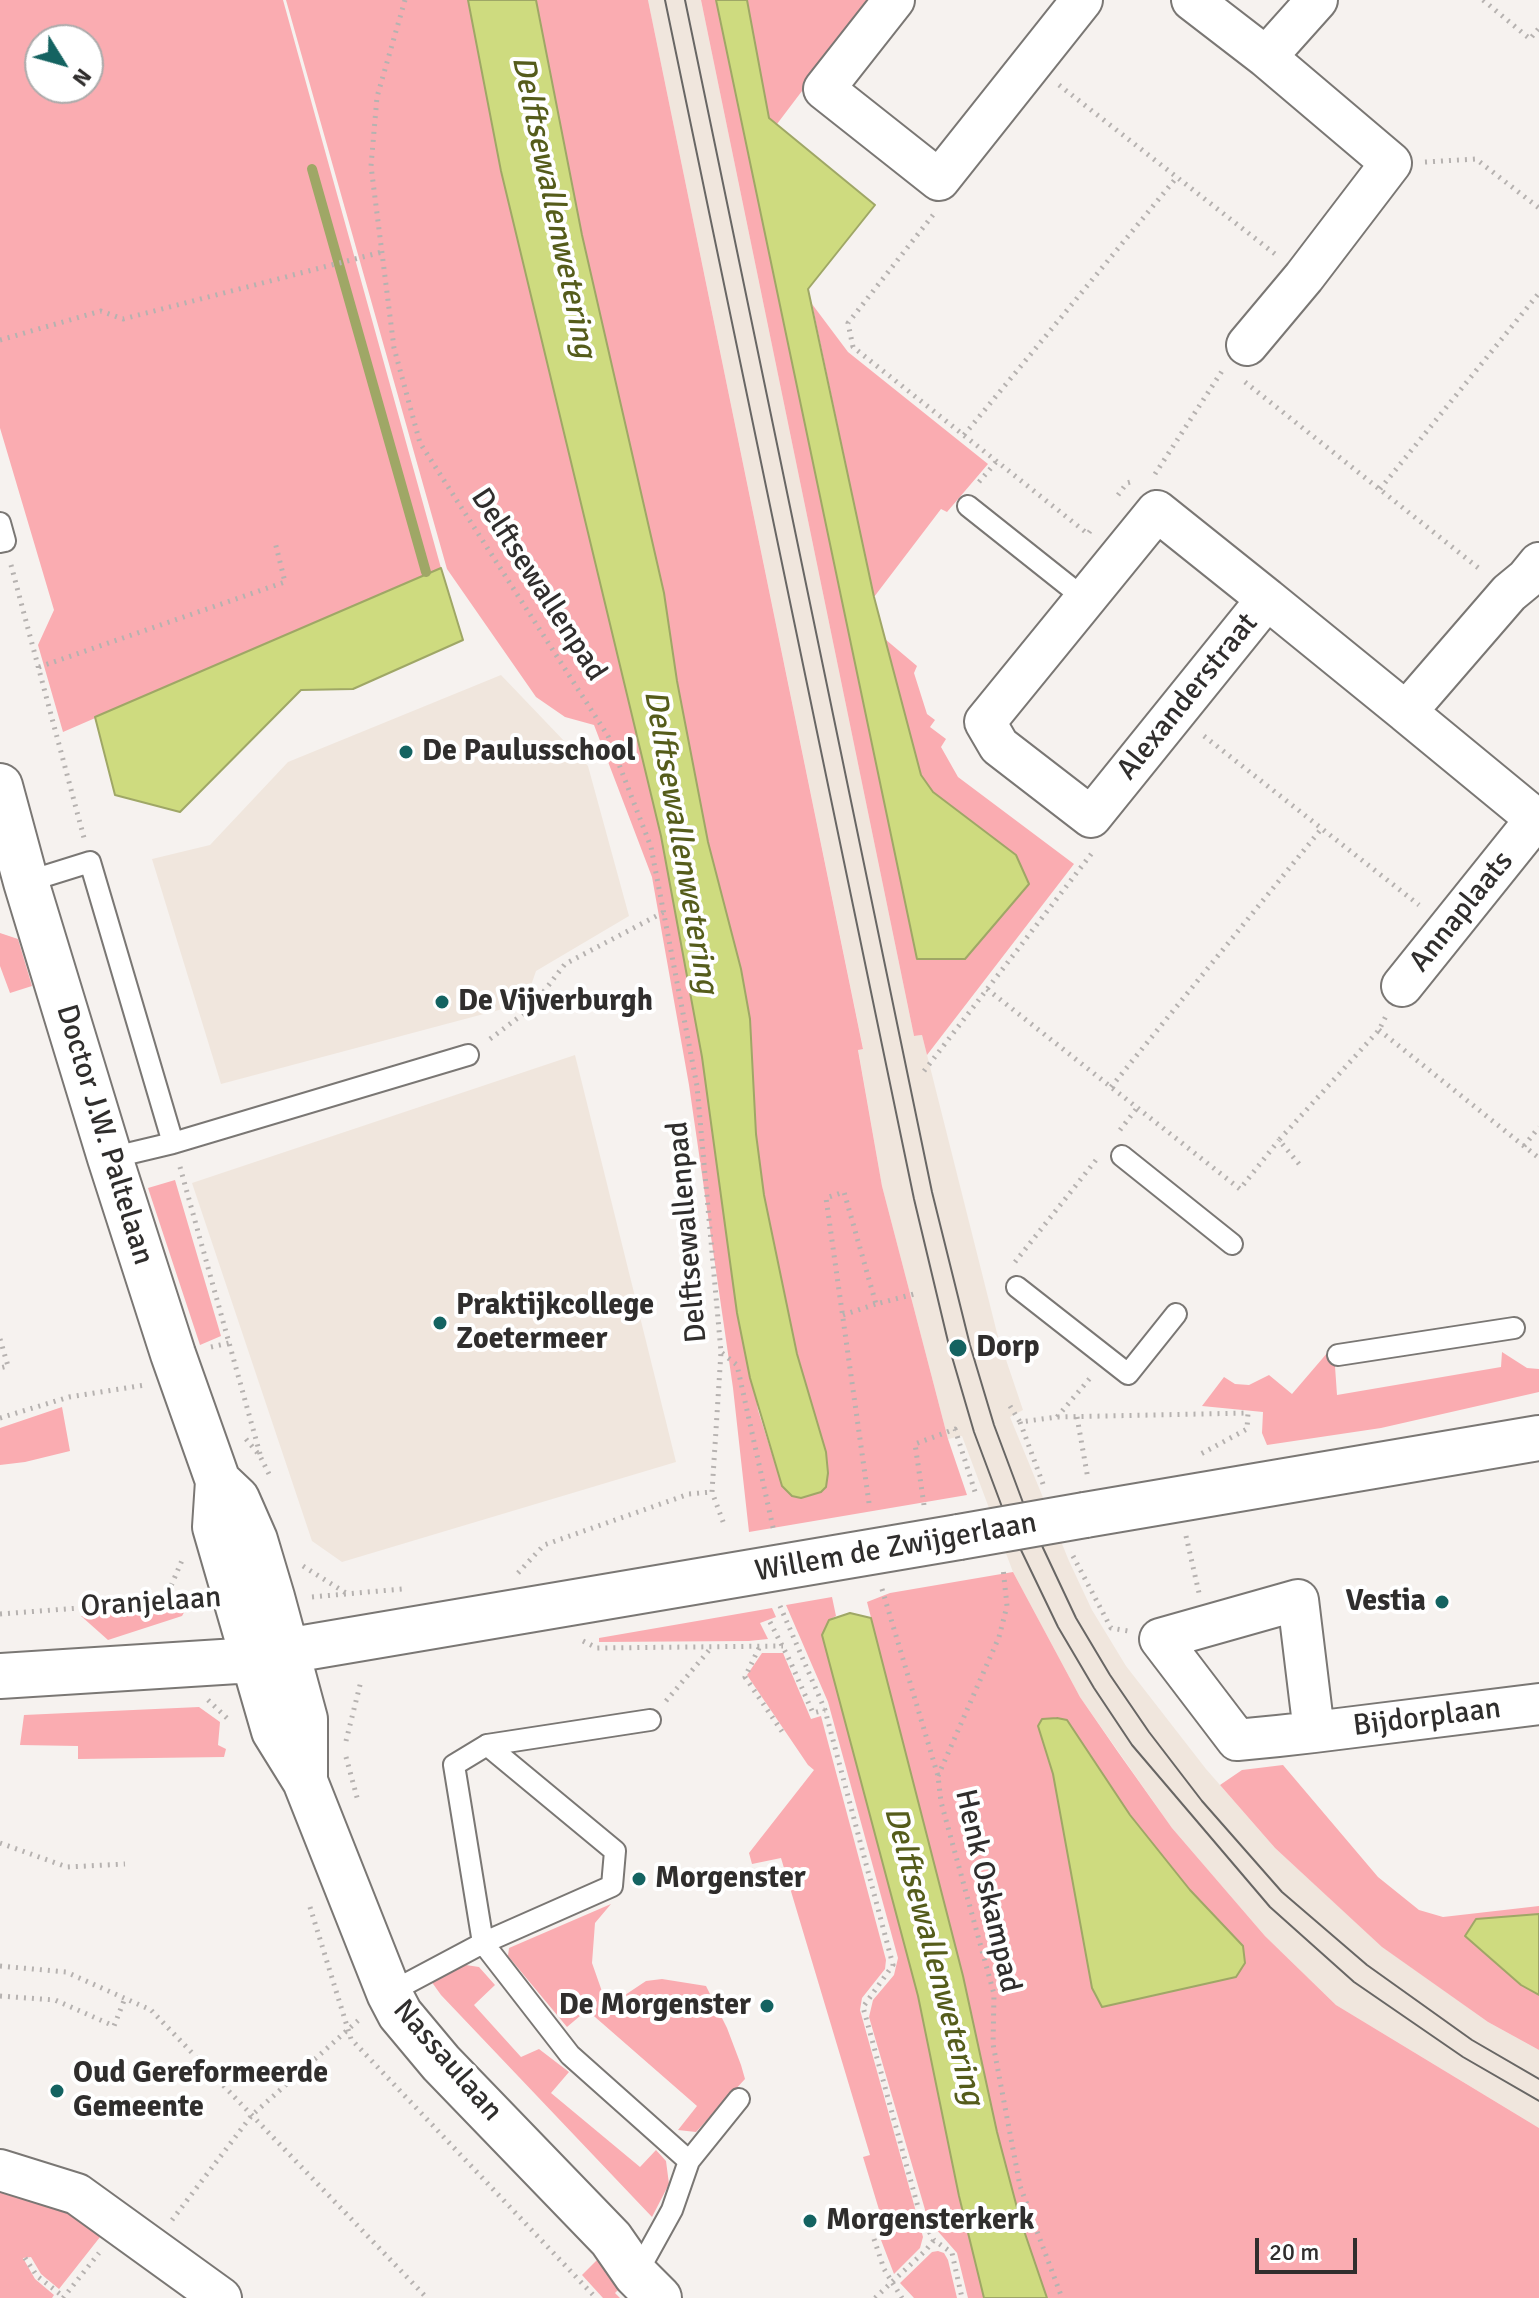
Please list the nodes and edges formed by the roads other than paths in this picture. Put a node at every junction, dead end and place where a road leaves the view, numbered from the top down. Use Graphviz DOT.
graph roads {
  1 [pos="894,0"];
  2 [pos="1082,0"];
  3 [pos="1192,0"];
  4 [pos="1317,0"];
  5 [pos="1266,57"];
  6 [pos="1247,345"];
  7 [pos="968,506"];
  8 [pos="1539,563"];
  9 [pos="1085,599"];
  10 [pos="1267,599"];
  11 [pos="1406,712"];
  12 [pos="0,786"];
  13 [pos="13,890"];
  14 [pos="1402,986"];
  15 [pos="468,1055"];
  16 [pos="173,1143"];
  17 [pos="1122,1156"];
  18 [pos="110,1158"];
  19 [pos="1232,1244"];
  20 [pos="1017,1287"];
  21 [pos="1176,1314"];
  22 [pos="1514,1328"];
  23 [pos="1338,1355"];
  24 [pos="1539,1438"];
  25 [pos="218,1481"];
  26 [pos="270,1656"];
  27 [pos="1,1679"];
  28 [pos="1539,1704"];
  29 [pos="650,1720"];
  30 [pos="1314,1732"];
  31 [pos="487,1745"];
  32 [pos="483,1943"];
  33 [pos="389,1993"];
  34 [pos="739,2099"];
  35 [pos="689,2161"];
  36 [pos="0,2170"];
  37 [pos="648,2287"];
  38 [pos="221,2298"];
  1 -- 2 [label="street"];
  3 -- 5 [label="street"];
  4 -- 5 [label="street"];
  5 -- 6 [label="street"];
  7 -- 9 [label="lane"];
  8 -- 11 [label="street"];
  9 -- 10 [label="street"];
  9 -- 10 [label="street, Alexanderstraat"];
  10 -- 11 [label="street, Alexanderstraat"];
  11 -- 14 [label="street, Annaplaats"];
  12 -- 13 [label="street, Doctor J.W. Paltelaan"];
  13 -- 16 [label="lane"];
  13 -- 18 [label="street, Doctor J.W. Paltelaan"];
  15 -- 16 [label="lane"];
  16 -- 18 [label="lane"];
  17 -- 19 [label="lane"];
  18 -- 25 [label="street, Doctor J.W. Paltelaan"];
  20 -- 21 [label="lane"];
  22 -- 23 [label="lane"];
  24 -- 26 [label="street, Willem de Zwijgerlaan, bridge"];
  25 -- 26 [label="street, Doctor J.W. Paltelaan"];
  25 -- 26 [label="street, Doctor J.W. Paltelaan"];
  26 -- 27 [label="street"];
  26 -- 33 [label="street, Nassaulaan"];
  28 -- 30 [label="street, Bijdorplaan"];
  29 -- 31 [label="lane"];
  31 -- 32 [label="lane"];
  31 -- 32 [label="lane"];
  32 -- 33 [label="lane"];
  32 -- 35 [label="lane"];
  33 -- 37 [label="street, Nassaulaan"];
  34 -- 35 [label="lane"];
  35 -- 37 [label="lane"];
  36 -- 38 [label="street"];
}
